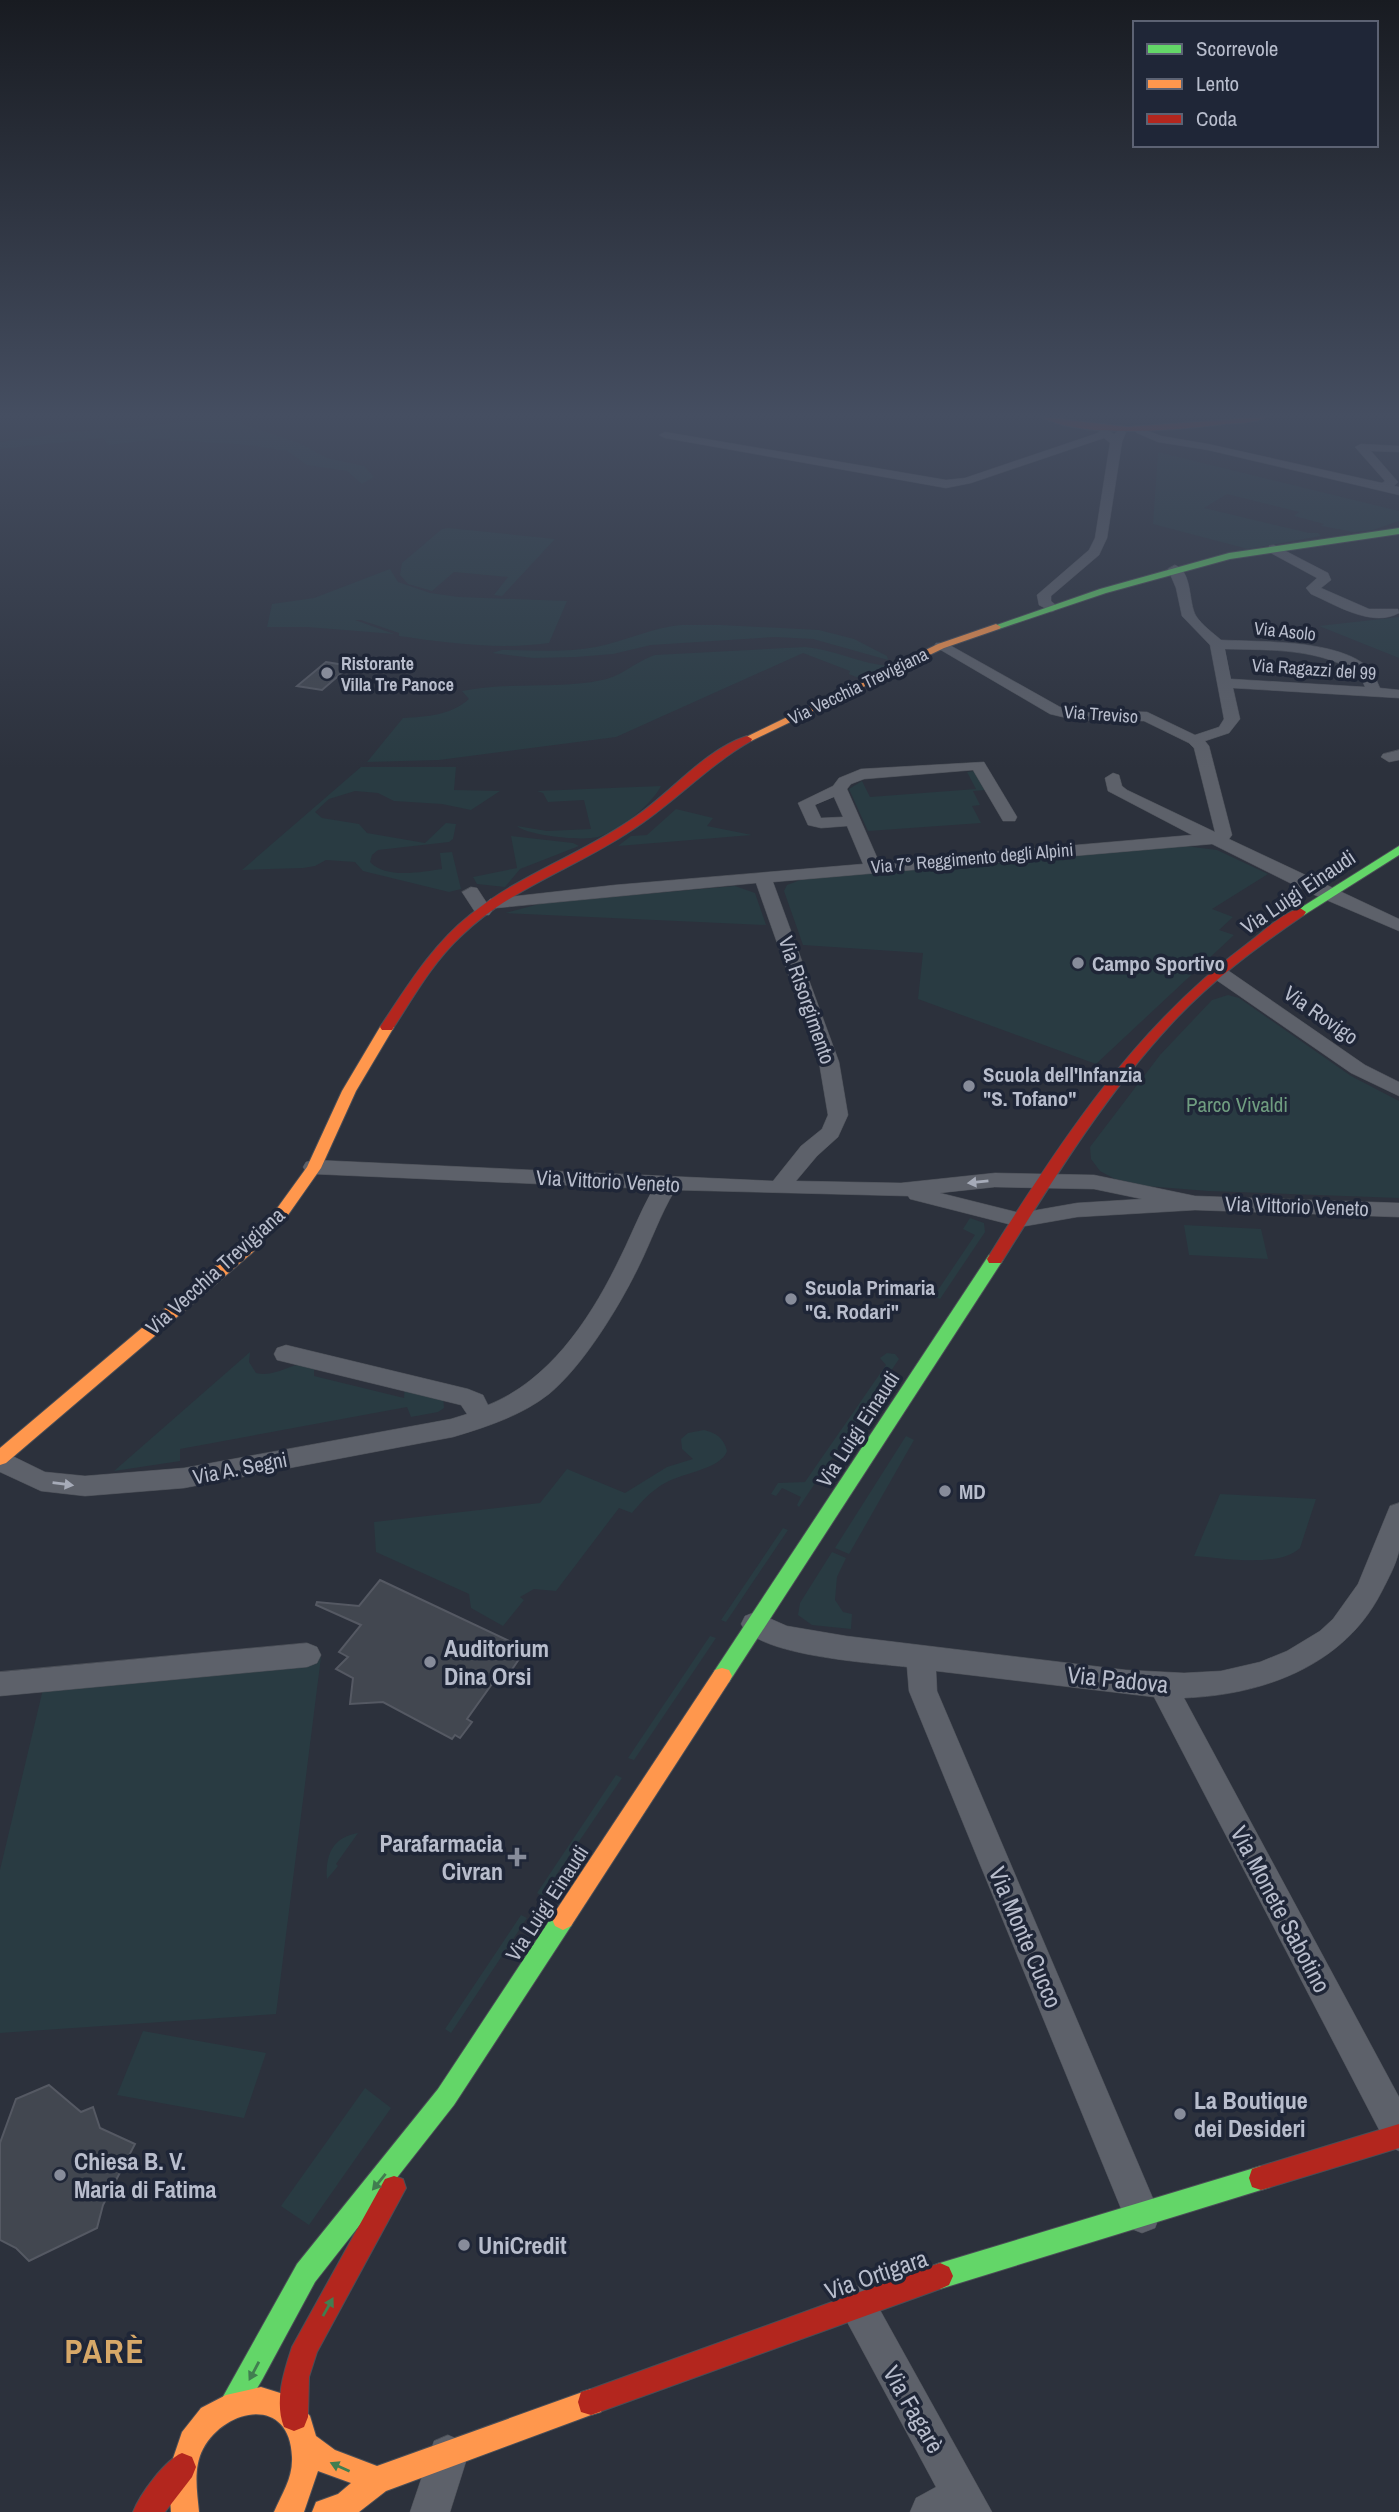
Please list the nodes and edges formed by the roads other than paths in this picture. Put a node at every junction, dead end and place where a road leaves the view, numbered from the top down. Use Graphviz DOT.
graph roads {
  1 [pos="1101,534"];
  2 [pos="1377,534"];
  3 [pos="1274,549"];
  4 [pos="1175,569"];
  5 [pos="1058,606"];
  6 [pos="1393,612"];
  7 [pos="1217,645"];
  8 [pos="941,646"];
  9 [pos="1226,682"];
  10 [pos="1374,692"];
  11 [pos="1399,694"];
  12 [pos="1194,740"];
  13 [pos="1113,778"];
  14 [pos="839,789"];
  15 [pos="1218,814"];
  16 [pos="1009,817"];
  17 [pos="852,821"];
  18 [pos="1218,840"];
  19 [pos="1399,849"];
  20 [pos="873,867"];
  21 [pos="543,876"];
  22 [pos="763,877"];
  23 [pos="615,890"];
  24 [pos="471,892"];
  25 [pos="1330,894"];
  26 [pos="559,896"];
  27 [pos="490,907"];
  28 [pos="1399,926"];
  29 [pos="1219,973"];
  30 [pos="1399,1090"];
  31 [pos="1070,1144"];
  32 [pos="314,1167"];
  33 [pos="1094,1182"];
  34 [pos="668,1183"];
  35 [pos="1044,1184"];
  36 [pos="779,1188"];
  37 [pos="901,1190"];
  38 [pos="1195,1203"];
  39 [pos="1077,1210"];
  40 [pos="1399,1210"];
  41 [pos="1020,1220"];
  42 [pos="286,1354"];
  43 [pos="482,1419"];
  44 [pos="0,1459"];
  45 [pos="1399,1513"];
  46 [pos="755,1624"];
  47 [pos="307,1656"];
  48 [pos="921,1657"];
  49 [pos="0,1684"];
  50 [pos="1163,1686"];
  51 [pos="437,2110"];
  52 [pos="1399,2135"];
  53 [pos="1142,2215"];
  54 [pos="856,2305"];
  55 [pos="233,2402"];
  56 [pos="295,2417"];
  57 [pos="306,2446"];
  58 [pos="449,2454"];
  59 [pos="182,2467"];
  60 [pos="377,2480"];
  61 [pos="955,2506"];
  62 [pos="147,2512"];
  63 [pos="185,2512"];
  64 [pos="288,2512"];
  65 [pos="326,2512"];
  66 [pos="430,2512"];
  1 -- 5 [label="street"];
  2 -- 3 [label="street, Via Vecchia Trevigiana"];
  3 -- 4 [label="street, Via Vecchia Trevigiana"];
  3 -- 6 [label="street"];
  4 -- 5 [label="street, Via Vecchia Trevigiana"];
  4 -- 7 [label="street"];
  5 -- 8 [label="street, Via Vecchia Trevigiana"];
  7 -- 9 [label="street"];
  7 -- 10 [label="street, Via Asolo"];
  8 -- 12 [label="street, Via Treviso"];
  8 -- 21 [label="street, Via Vecchia Trevigiana"];
  9 -- 10 [label="street, Via Ragazzi del 99"];
  9 -- 12 [label="street"];
  10 -- 11 [label="street, Via Ragazzi del 99"];
  12 -- 15 [label="street"];
  13 -- 18 [label="street"];
  14 -- 16 [label="street"];
  14 -- 17 [label="street"];
  14 -- 17 [label="street"];
  15 -- 18 [label="street"];
  17 -- 20 [label="street"];
  18 -- 20 [label="street, Via 7° Reggimento degli Alpini"];
  18 -- 25 [label="street"];
  19 -- 25 [label="street, Via Luigi Einaudi"];
  20 -- 22 [label="street, Via 7° Reggimento degli Alpini"];
  21 -- 23 [label="street, Via 7° Reggimento degli Alpini"];
  21 -- 26 [label="street"];
  21 -- 27 [label="street, Via Vecchia Trevigiana"];
  22 -- 23 [label="street, Via 7° Reggimento degli Alpini"];
  22 -- 36 [label="street, Via Risorgimento"];
  23 -- 26 [label="street, Via 7° Reggimento degli Alpini"];
  24 -- 27 [label="street"];
  25 -- 28 [label="street"];
  25 -- 29 [label="street, Via Luigi Einaudi"];
  26 -- 27 [label="street, Via 7° Reggimento degli Alpini"];
  27 -- 32 [label="street, Via Vecchia Trevigiana"];
  29 -- 30 [label="street, Via Rovigo"];
  29 -- 31 [label="street, Via Luigi Einaudi"];
  31 -- 33 [label="street"];
  31 -- 35 [label="street, Via Luigi Einaudi"];
  32 -- 34 [label="street, Via Vittorio Veneto"];
  32 -- 44 [label="street, Via Vecchia Trevigiana"];
  33 -- 35 [label="street, Via Vittorio Veneto"];
  33 -- 38 [label="street, Via Vittorio Veneto"];
  34 -- 36 [label="street, Via Vittorio Veneto"];
  34 -- 43 [label="street, Via A. Segni"];
  35 -- 37 [label="street, Via Vittorio Veneto, one-way"];
  35 -- 39 [label="street"];
  35 -- 41 [label="street, Via Luigi Einaudi"];
  36 -- 37 [label="street, Via Vittorio Veneto"];
  37 -- 41 [label="street, Via Vittorio Veneto"];
  38 -- 39 [label="street, Via Vittorio Veneto"];
  38 -- 40 [label="street, Via Vittorio Veneto"];
  39 -- 41 [label="street, Via Vittorio Veneto"];
  41 -- 46 [label="street, Via Luigi Einaudi"];
  42 -- 43 [label="street"];
  44 -- 43 [label="street, Via A. Segni, one-way"];
  45 -- 50 [label="street, Via Padova"];
  46 -- 48 [label="street, Via Padova"];
  46 -- 51 [label="street, Via Luigi Einaudi"];
  47 -- 49 [label="street"];
  48 -- 50 [label="street, Via Padova"];
  48 -- 53 [label="street, Via Monte Cucco"];
  50 -- 52 [label="street, Via Monete Sabotino"];
  51 -- 55 [label="street, Via Luigi Einaudi, one-way"];
  56 -- 51 [label="street, Via Luigi Einaudi, one-way"];
  52 -- 53 [label="street, Via Ortigara"];
  53 -- 54 [label="street, Via Ortigara"];
  54 -- 58 [label="street, Via Ortigara"];
  54 -- 61 [label="street, Via Fagarè"];
  55 -- 56 [label="street"];
  55 -- 59 [label="street, Via Luigi Einaudi"];
  56 -- 57 [label="street, Via Luigi Einaudi"];
  60 -- 57 [label="street, one-way"];
  57 -- 64 [label="street, Via Luigi Einaudi"];
  58 -- 60 [label="street, Via Ortigara"];
  58 -- 66 [label="street"];
  59 -- 62 [label="street, Via Luigi Einaudi"];
  59 -- 63 [label="street, Via Luigi Einaudi"];
  60 -- 65 [label="street, Via Ortigara"];
}
